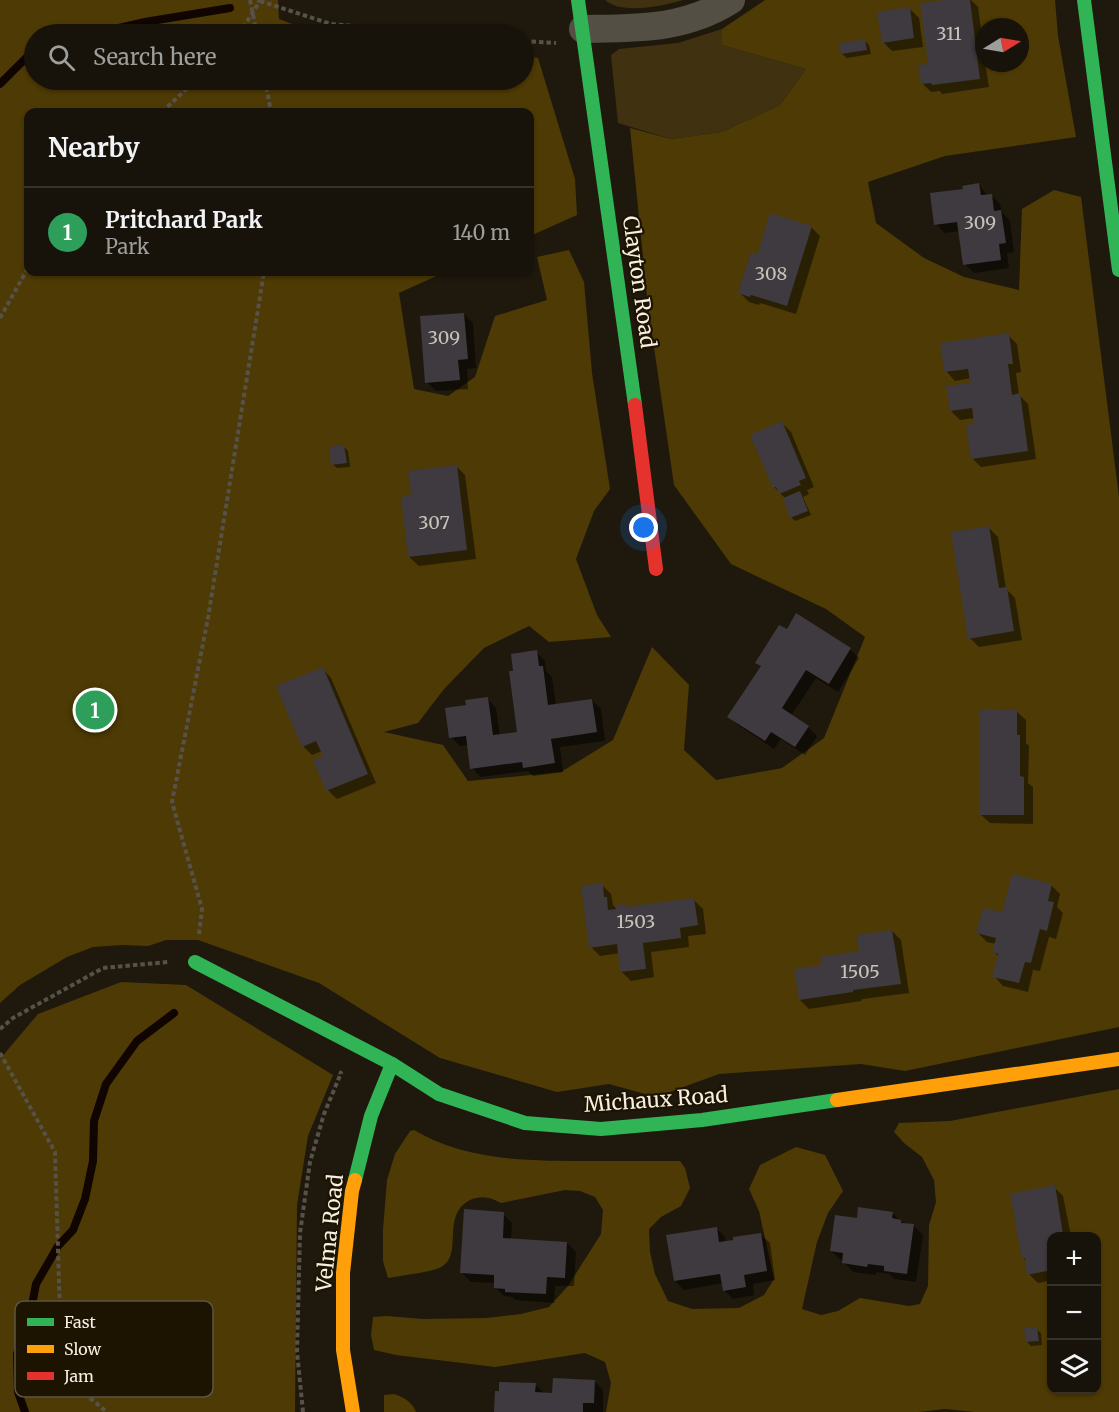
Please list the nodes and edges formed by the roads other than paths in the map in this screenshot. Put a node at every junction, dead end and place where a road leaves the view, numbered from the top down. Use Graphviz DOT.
graph roads {
  1 [pos="578,0"];
  2 [pos="731,0"];
  3 [pos="1084,0"];
  4 [pos="583,29"];
  5 [pos="1119,270"];
  6 [pos="656,569"];
  7 [pos="195,962"];
  8 [pos="1119,1059"];
  9 [pos="392,1064"];
  10 [pos="353,1412"];
  1 -- 4 [label="street, Clayton Road"];
  2 -- 4 [label="street"];
  3 -- 5 [label="street"];
  4 -- 6 [label="street, Clayton Road"];
  7 -- 9 [label="street, Michaux Road"];
  8 -- 9 [label="street, Michaux Road"];
  9 -- 10 [label="street, Velma Road"];
}
